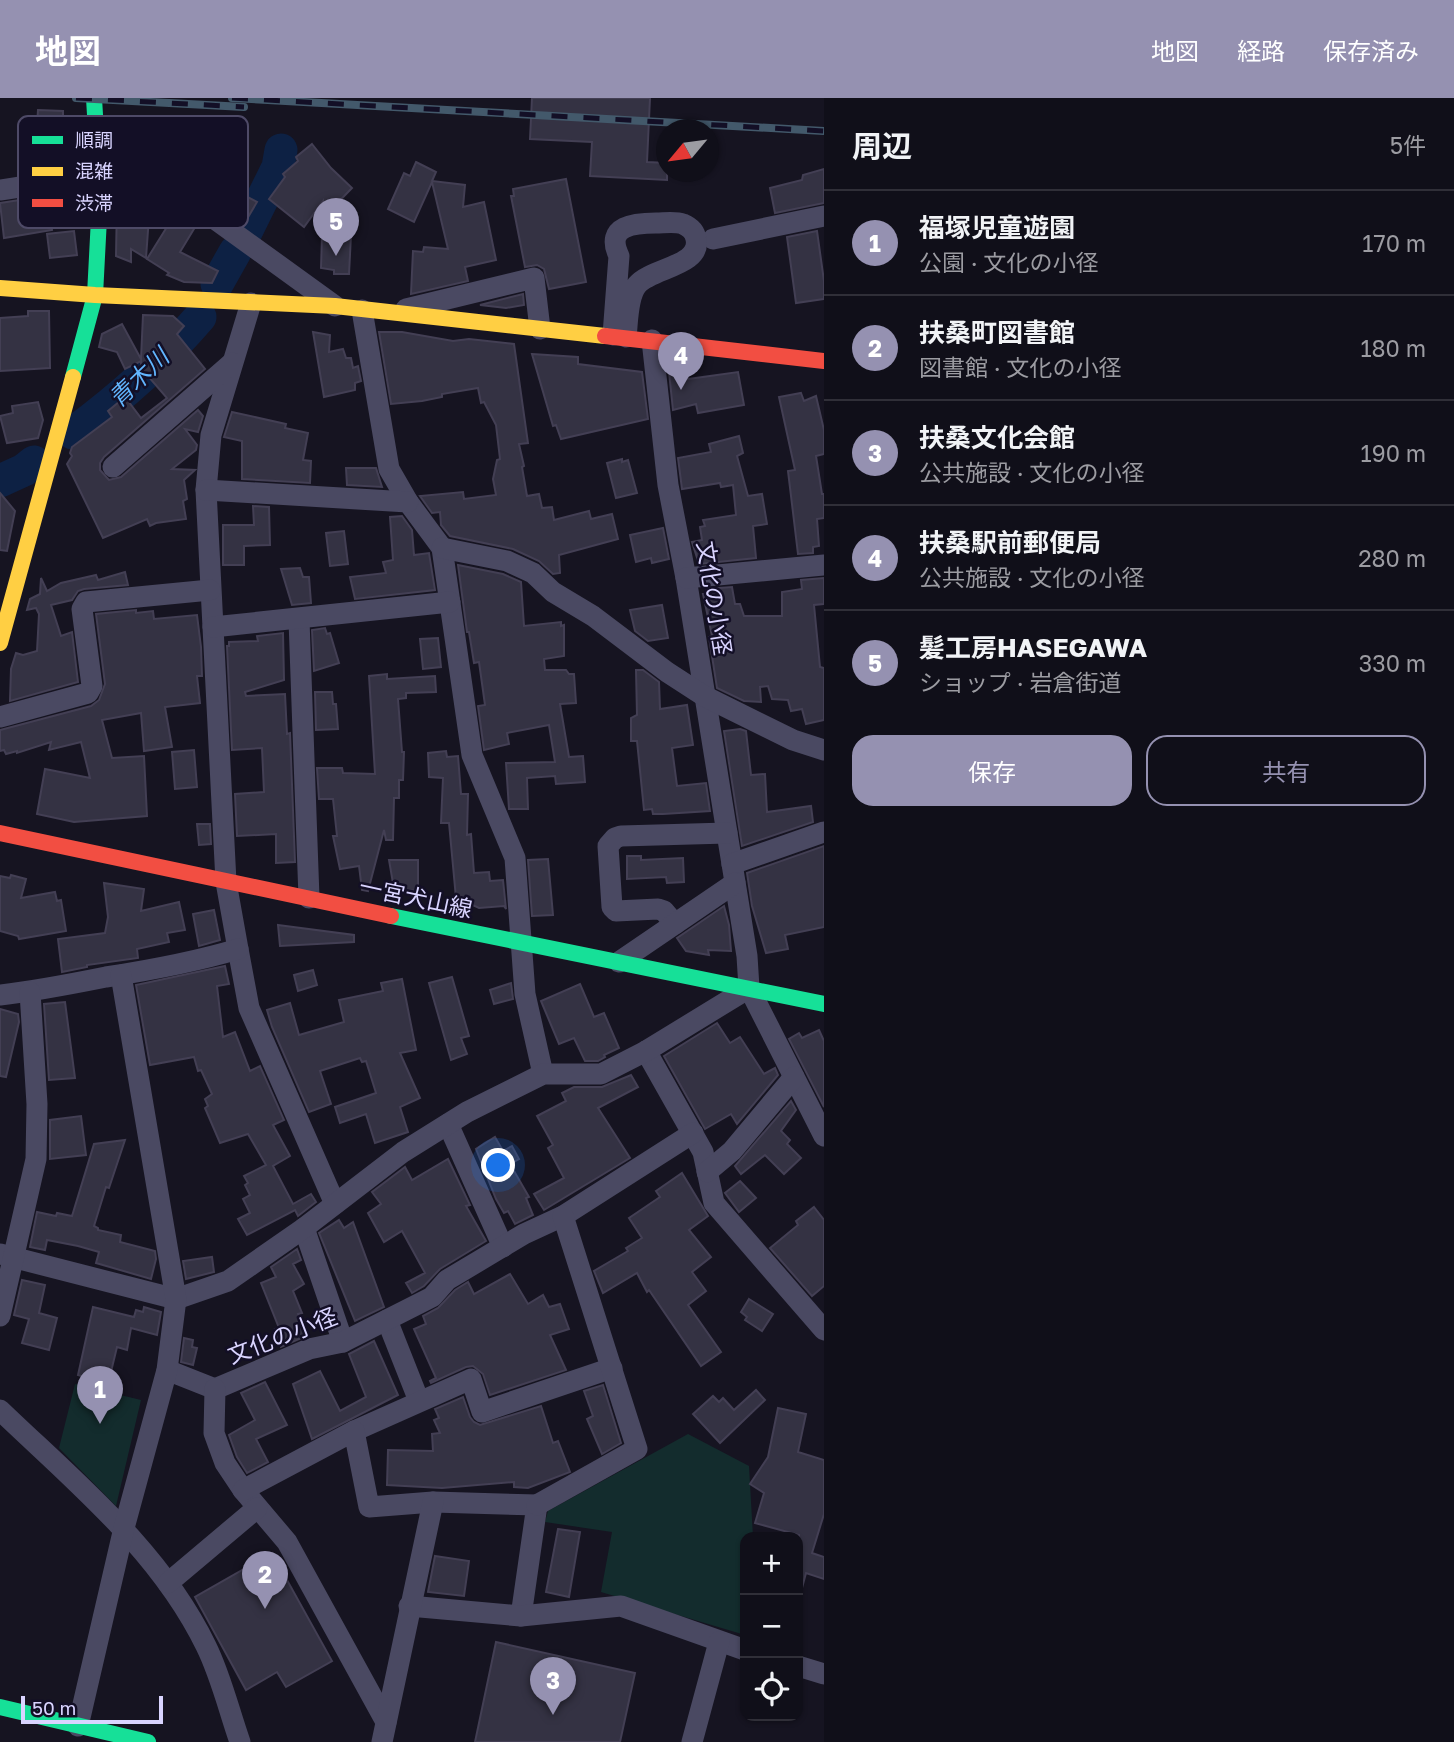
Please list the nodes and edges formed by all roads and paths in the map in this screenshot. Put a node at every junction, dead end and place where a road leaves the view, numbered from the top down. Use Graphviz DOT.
graph roads {
  1 [pos="94,98"];
  2 [pos="95,116"];
  3 [pos="18,187"];
  4 [pos="0,190"];
  5 [pos="824,216"];
  6 [pos="98,228"];
  7 [pos="227,228"];
  8 [pos="713,239"];
  9 [pos="619,256"];
  10 [pos="666,268"];
  11 [pos="0,288"];
  12 [pos="95,295"];
  13 [pos="251,303"];
  14 [pos="335,306"];
  15 [pos="362,310"];
  16 [pos="393,312"];
  17 [pos="540,329"];
  18 [pos="620,336"];
  19 [pos="652,340"];
  20 [pos="824,360"];
  21 [pos="232,363"];
  22 [pos="113,467"];
  23 [pos="206,490"];
  24 [pos="408,502"];
  25 [pos="442,548"];
  26 [pos="824,565"];
  27 [pos="686,578"];
  28 [pos="210,590"];
  29 [pos="450,603"];
  30 [pos="299,620"];
  31 [pos="213,627"];
  32 [pos="0,643"];
  33 [pos="704,696"];
  34 [pos="0,717"];
  35 [pos="824,750"];
  36 [pos="824,832"];
  37 [pos="0,833"];
  38 [pos="727,833"];
  39 [pos="734,874"];
  40 [pos="226,882"];
  41 [pos="309,898"];
  42 [pos="675,924"];
  43 [pos="521,942"];
  44 [pos="238,950"];
  45 [pos="619,962"];
  46 [pos="121,975"];
  47 [pos="748,988"];
  48 [pos="30,992"];
  49 [pos="0,995"];
  50 [pos="824,1004"];
  51 [pos="646,1051"];
  52 [pos="544,1074"];
  53 [pos="794,1077"];
  54 [pos="448,1124"];
  55 [pos="693,1133"];
  56 [pos="824,1136"];
  57 [pos="707,1172"];
  58 [pos="335,1204"];
  59 [pos="563,1216"];
  60 [pos="304,1228"];
  61 [pos="503,1247"];
  62 [pos="7,1256"];
  63 [pos="176,1299"];
  64 [pos="0,1316"];
  65 [pos="387,1320"];
  66 [pos="824,1328"];
  67 [pos="343,1342"];
  68 [pos="612,1368"];
  69 [pos="167,1370"];
  70 [pos="215,1389"];
  71 [pos="419,1401"];
  72 [pos="0,1410"];
  73 [pos="354,1431"];
  74 [pos="243,1490"];
  75 [pos="433,1502"];
  76 [pos="537,1505"];
  77 [pos="257,1508"];
  78 [pos="124,1528"];
  79 [pos="168,1583"];
  80 [pos="410,1606"];
  81 [pos="520,1616"];
  82 [pos="719,1642"];
  83 [pos="740,1648"];
  84 [pos="803,1668"];
  85 [pos="824,1674"];
  86 [pos="0,1707"];
  87 [pos="78,1726"];
  88 [pos="384,1732"];
  89 [pos="148,1742"];
  90 [pos="240,1742"];
  91 [pos="692,1742"];
  1 -- 2 [label="street"];
  3 -- 4 [label="street"];
  5 -- 8 [label="street"];
  6 -- 12 [label="street"];
  7 -- 14 [label="street"];
  9 -- 10 [label="street"];
  9 -- 10 [label="street"];
  9 -- 18 [label="street"];
  10 -- 18 [label="street"];
  11 -- 12 [label="street"];
  12 -- 13 [label="street"];
  12 -- 32 [label="street"];
  13 -- 14 [label="street"];
  13 -- 21 [label="street"];
  14 -- 15 [label="street"];
  15 -- 16 [label="street"];
  15 -- 24 [label="street"];
  16 -- 17 [label="street"];
  16 -- 17 [label="street"];
  17 -- 18 [label="street"];
  18 -- 19 [label="street"];
  19 -- 20 [label="street"];
  19 -- 27 [label="street, 文化の小径"];
  21 -- 22 [label="street"];
  21 -- 23 [label="street"];
  23 -- 24 [label="street"];
  23 -- 28 [label="street"];
  24 -- 25 [label="street"];
  25 -- 29 [label="street"];
  25 -- 33 [label="street"];
  26 -- 27 [label="street"];
  27 -- 33 [label="street, 文化の小径"];
  28 -- 31 [label="street"];
  28 -- 34 [label="street"];
  29 -- 30 [label="street"];
  29 -- 43 [label="street"];
  30 -- 31 [label="street"];
  30 -- 41 [label="street"];
  31 -- 40 [label="street"];
  33 -- 35 [label="street"];
  33 -- 38 [label="street, 文化の小径"];
  36 -- 39 [label="street"];
  37 -- 40 [label="street, 一宮犬山線"];
  38 -- 39 [label="street, 文化の小径"];
  38 -- 42 [label="street"];
  39 -- 42 [label="street"];
  39 -- 47 [label="street, 文化の小径"];
  40 -- 41 [label="street, 一宮犬山線"];
  40 -- 44 [label="street"];
  41 -- 43 [label="street, 一宮犬山線"];
  42 -- 45 [label="street"];
  43 -- 45 [label="street, 一宮犬山線"];
  43 -- 52 [label="street"];
  44 -- 46 [label="street"];
  44 -- 58 [label="street"];
  45 -- 47 [label="street, 一宮犬山線"];
  46 -- 48 [label="street"];
  46 -- 63 [label="street"];
  47 -- 50 [label="street, 一宮犬山線"];
  47 -- 51 [label="street"];
  47 -- 53 [label="street, 文化の小径"];
  48 -- 49 [label="street"];
  48 -- 62 [label="street"];
  51 -- 52 [label="street"];
  51 -- 55 [label="street"];
  52 -- 54 [label="street"];
  53 -- 56 [label="street, 文化の小径"];
  53 -- 57 [label="street"];
  54 -- 58 [label="street"];
  54 -- 61 [label="street"];
  55 -- 57 [label="street"];
  55 -- 59 [label="street, 文化の小径"];
  57 -- 66 [label="street"];
  58 -- 60 [label="street"];
  59 -- 61 [label="street, 文化の小径"];
  59 -- 68 [label="street"];
  60 -- 63 [label="street"];
  60 -- 67 [label="street"];
  61 -- 65 [label="street, 文化の小径"];
  62 -- 63 [label="street"];
  62 -- 64 [label="street"];
  63 -- 69 [label="street"];
  65 -- 67 [label="street, 文化の小径"];
  65 -- 71 [label="street"];
  67 -- 70 [label="street, 文化の小径"];
  68 -- 71 [label="street"];
  68 -- 76 [label="street"];
  69 -- 70 [label="street"];
  69 -- 78 [label="street"];
  70 -- 74 [label="street, 文化の小径"];
  71 -- 73 [label="street"];
  72 -- 78 [label="street"];
  73 -- 74 [label="street"];
  73 -- 75 [label="street"];
  74 -- 77 [label="street, 文化の小径"];
  75 -- 76 [label="street"];
  75 -- 80 [label="street"];
  76 -- 81 [label="street"];
  77 -- 79 [label="street"];
  77 -- 88 [label="street, 文化の小径"];
  78 -- 79 [label="street"];
  78 -- 87 [label="street"];
  79 -- 90 [label="street"];
  80 -- 81 [label="street"];
  80 -- 88 [label="street"];
  81 -- 82 [label="street"];
  82 -- 83 [label="street"];
  82 -- 91 [label="street"];
  84 -- 85 [label="street"];
  86 -- 87 [label="street"];
  87 -- 89 [label="street"];
}
